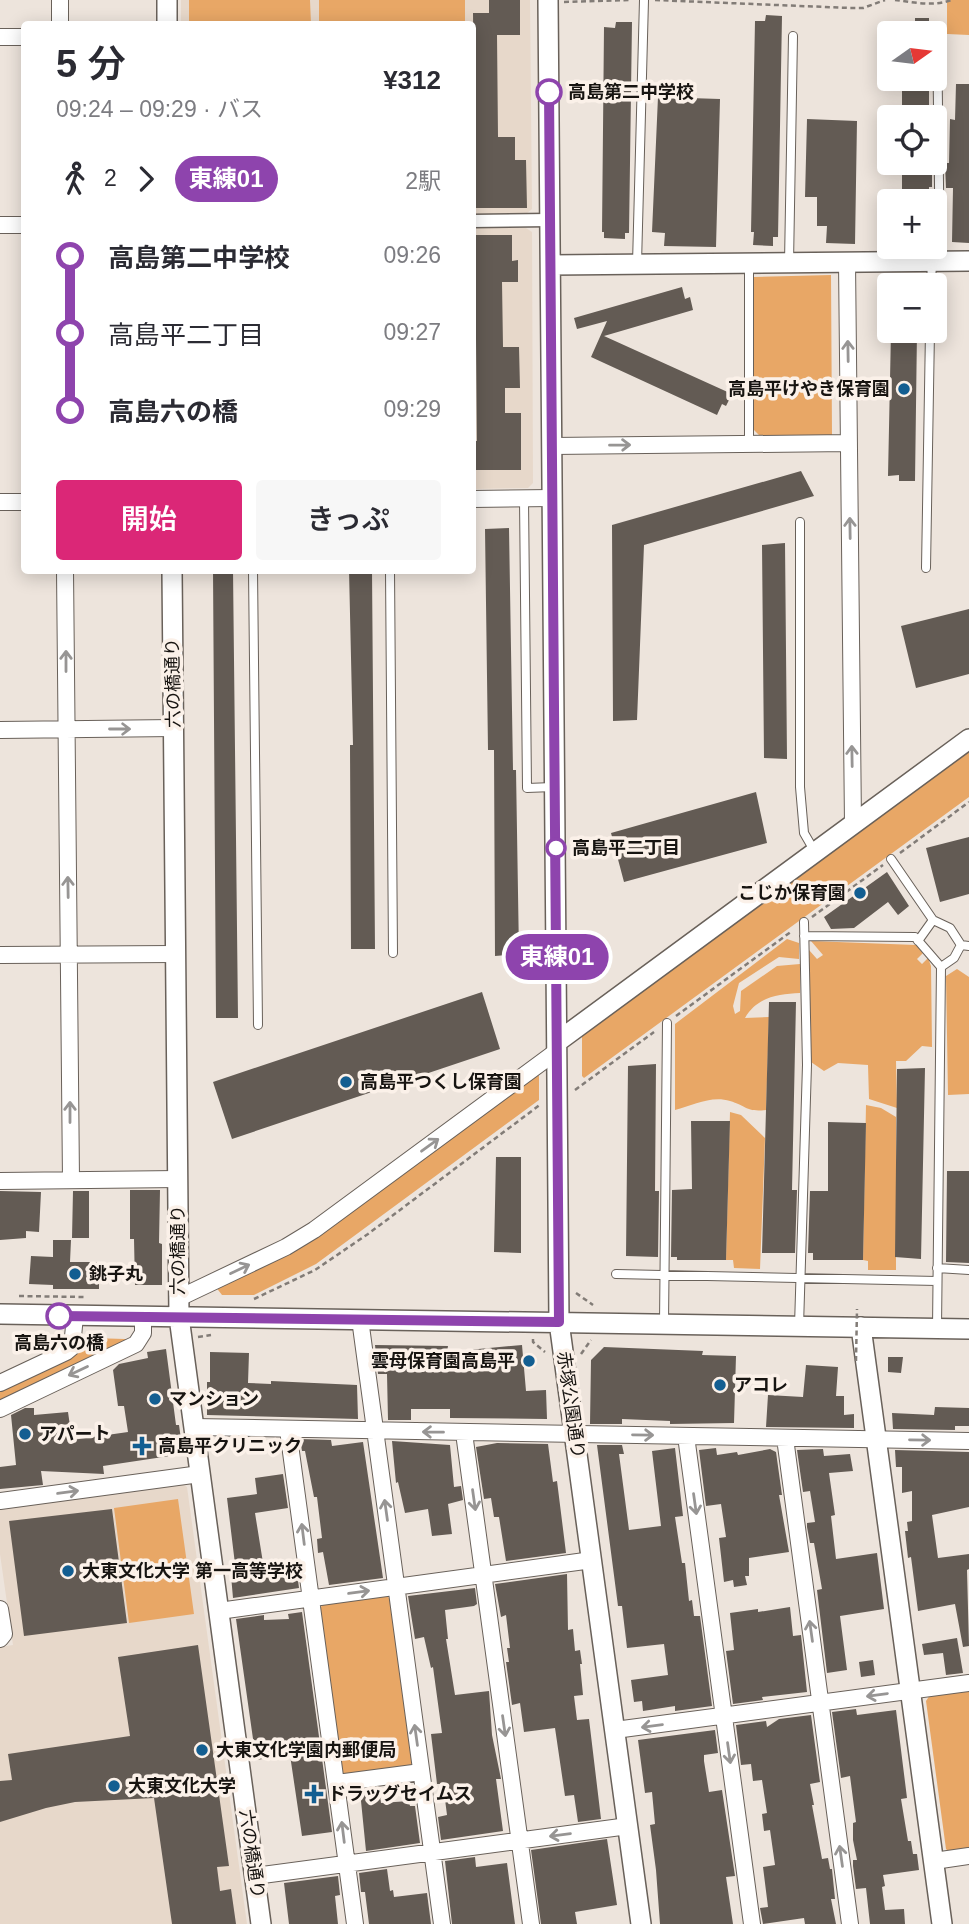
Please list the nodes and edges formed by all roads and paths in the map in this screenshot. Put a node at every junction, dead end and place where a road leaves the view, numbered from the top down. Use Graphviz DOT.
graph roads {
  1 [pos="60,0"];
  2 [pos="167,0"];
  3 [pos="645,0"];
  4 [pos="839,0"];
  5 [pos="885,0"];
  6 [pos="895,0"];
  7 [pos="951,0"];
  8 [pos="556,1"];
  9 [pos="839,7"];
  10 [pos="60,21"];
  11 [pos="167,21"];
  12 [pos="793,36"];
  13 [pos="0,37"];
  14 [pos="21,37"];
  15 [pos="937,91"];
  16 [pos="550,220"];
  17 [pos="476,221"];
  18 [pos="0,225"];
  19 [pos="21,225"];
  20 [pos="936,261"];
  21 [pos="969,261"];
  22 [pos="789,262"];
  23 [pos="847,262"];
  24 [pos="749,263"];
  25 [pos="637,264"];
  26 [pos="551,265"];
  27 [pos="934,273"];
  28 [pos="930,343"];
  29 [pos="849,443"];
  30 [pos="749,444"];
  31 [pos="552,446"];
  32 [pos="552,498"];
  33 [pos="476,499"];
  34 [pos="524,499"];
  35 [pos="0,502"];
  36 [pos="21,502"];
  37 [pos="800,522"];
  38 [pos="926,568"];
  39 [pos="65,574"];
  40 [pos="172,574"];
  41 [pos="253,574"];
  42 [pos="390,574"];
  43 [pos="174,728"];
  44 [pos="66,729"];
  45 [pos="0,730"];
  46 [pos="969,739"];
  47 [pos="555,787"];
  48 [pos="969,802"];
  49 [pos="853,824"];
  50 [pos="815,852"];
  51 [pos="891,859"];
  52 [pos="933,920"];
  53 [pos="804,922"];
  54 [pos="804,936"];
  55 [pos="918,941"];
  56 [pos="965,946"];
  57 [pos="393,953"];
  58 [pos="176,954"];
  59 [pos="0,955"];
  60 [pos="69,955"];
  61 [pos="942,967"];
  62 [pos="667,1023"];
  63 [pos="258,1026"];
  64 [pos="557,1047"];
  65 [pos="558,1097"];
  66 [pos="178,1179"];
  67 [pos="71,1180"];
  68 [pos="0,1181"];
  69 [pos="937,1268"];
  70 [pos="969,1270"];
  71 [pos="616,1274"];
  72 [pos="664,1275"];
  73 [pos="800,1278"];
  74 [pos="937,1281"];
  75 [pos="9,1296"];
  76 [pos="88,1297"];
  77 [pos="254,1299"];
  78 [pos="179,1308"];
  79 [pos="0,1314"];
  80 [pos="75,1316"];
  81 [pos="143,1317"];
  82 [pos="859,1318"];
  83 [pos="359,1319"];
  84 [pos="559,1322"];
  85 [pos="664,1324"];
  86 [pos="799,1326"];
  87 [pos="937,1328"];
  88 [pos="969,1329"];
  89 [pos="211,1332"];
  90 [pos="193,1338"];
  91 [pos="592,1341"];
  92 [pos="533,1342"];
  93 [pos="548,1355"];
  94 [pos="580,1355"];
  95 [pos="856,1360"];
  96 [pos="0,1383"];
  97 [pos="0,1409"];
  98 [pos="194,1427"];
  99 [pos="288,1430"];
  100 [pos="375,1431"];
  101 [pos="464,1433"];
  102 [pos="575,1434"];
  103 [pos="686,1436"];
  104 [pos="785,1438"];
  105 [pos="876,1439"];
  106 [pos="969,1441"];
  107 [pos="200,1474"];
  108 [pos="0,1501"];
  109 [pos="592,1560"];
  110 [pos="484,1575"];
  111 [pos="397,1587"];
  112 [pos="311,1598"];
  113 [pos="0,1609"];
  114 [pos="219,1611"];
  115 [pos="0,1639"];
  116 [pos="969,1683"];
  117 [pos="910,1691"];
  118 [pos="820,1703"];
  119 [pos="723,1716"];
  120 [pos="615,1730"];
  121 [pos="421,1772"];
  122 [pos="337,1783"];
  123 [pos="628,1826"];
  124 [pos="520,1840"];
  125 [pos="432,1852"];
  126 [pos="969,1856"];
  127 [pos="934,1861"];
  128 [pos="347,1863"];
  129 [pos="255,1876"];
  130 [pos="261,1924"];
  131 [pos="355,1924"];
  132 [pos="442,1924"];
  133 [pos="531,1924"];
  134 [pos="641,1924"];
  135 [pos="752,1924"];
  136 [pos="850,1924"];
  137 [pos="942,1924"];
  1 -- 10 [label="street"];
  2 -- 11 [label="street"];
  3 -- 8 [label="path"];
  3 -- 9 [label="path"];
  3 -- 25 [label="lane"];
  4 -- 9 [label="path"];
  5 -- 9 [label="path"];
  6 -- 7 [label="path"];
  8 -- 16 [label="street, 赤塚公園通り"];
  12 -- 22 [label="lane"];
  13 -- 14 [label="street"];
  15 -- 20 [label="lane"];
  16 -- 17 [label="street"];
  16 -- 26 [label="street, 赤塚公園通り"];
  18 -- 19 [label="street"];
  20 -- 21 [label="street"];
  20 -- 23 [label="street"];
  20 -- 27 [label="lane"];
  22 -- 23 [label="street"];
  22 -- 24 [label="street"];
  29 -- 23 [label="street, one-way"];
  24 -- 25 [label="street"];
  24 -- 30 [label="lane"];
  25 -- 26 [label="street"];
  26 -- 31 [label="street, 赤塚公園通り"];
  28 -- 38 [label="lane"];
  29 -- 30 [label="street"];
  49 -- 29 [label="street, one-way"];
  31 -- 30 [label="street, one-way"];
  31 -- 32 [label="street, 赤塚公園通り"];
  32 -- 34 [label="street"];
  32 -- 47 [label="street, 赤塚公園通り"];
  33 -- 34 [label="street"];
  34 -- 47 [label="lane"];
  35 -- 36 [label="street"];
  37 -- 50 [label="lane"];
  44 -- 39 [label="street, one-way"];
  40 -- 43 [label="street, 六の橋通り"];
  41 -- 63 [label="lane"];
  42 -- 57 [label="lane"];
  44 -- 43 [label="street, one-way"];
  43 -- 58 [label="street, 六の橋通り"];
  44 -- 45 [label="street"];
  60 -- 44 [label="street, one-way"];
  46 -- 49 [label="street"];
  47 -- 64 [label="street, 赤塚公園通り"];
  48 -- 51 [label="path"];
  49 -- 50 [label="street"];
  50 -- 64 [label="street"];
  51 -- 52 [label="lane"];
  51 -- 53 [label="path"];
  52 -- 55 [label="lane"];
  52 -- 56 [label="lane"];
  53 -- 54 [label="lane"];
  53 -- 62 [label="path"];
  54 -- 55 [label="lane"];
  54 -- 73 [label="lane"];
  55 -- 61 [label="lane"];
  56 -- 61 [label="lane"];
  58 -- 60 [label="street"];
  58 -- 66 [label="street, 六の橋通り"];
  59 -- 60 [label="street"];
  67 -- 60 [label="street, one-way"];
  61 -- 69 [label="lane"];
  62 -- 65 [label="path"];
  62 -- 72 [label="lane"];
  64 -- 65 [label="street, 赤塚公園通り"];
  78 -- 64 [label="street, one-way"];
  65 -- 77 [label="path"];
  65 -- 84 [label="street, 赤塚公園通り"];
  66 -- 67 [label="street"];
  66 -- 78 [label="street, 六の橋通り"];
  67 -- 68 [label="street"];
  69 -- 70 [label="lane"];
  69 -- 74 [label="lane"];
  71 -- 72 [label="lane"];
  72 -- 73 [label="lane"];
  72 -- 85 [label="lane"];
  73 -- 74 [label="lane"];
  73 -- 86 [label="lane"];
  74 -- 87 [label="lane"];
  75 -- 76 [label="path"];
  78 -- 81 [label="street"];
  78 -- 83 [label="street"];
  78 -- 98 [label="street, 六の橋通り"];
  79 -- 80 [label="street"];
  80 -- 81 [label="street"];
  80 -- 96 [label="street"];
  81 -- 97 [label="street, one-way"];
  82 -- 86 [label="street"];
  82 -- 87 [label="street"];
  82 -- 95 [label="path, bridge"];
  82 -- 105 [label="street"];
  83 -- 84 [label="street"];
  83 -- 100 [label="street"];
  84 -- 85 [label="street"];
  84 -- 102 [label="street, 赤塚公園通り"];
  85 -- 86 [label="street"];
  87 -- 88 [label="street"];
  89 -- 90 [label="path"];
  91 -- 94 [label="path"];
  92 -- 93 [label="path"];
  98 -- 99 [label="street"];
  98 -- 107 [label="street, 六の橋通り"];
  99 -- 100 [label="street"];
  112 -- 99 [label="street, one-way"];
  101 -- 100 [label="street, one-way"];
  111 -- 100 [label="street, one-way"];
  101 -- 102 [label="street"];
  101 -- 110 [label="street, one-way"];
  102 -- 103 [label="street, one-way"];
  102 -- 109 [label="street, 赤塚公園通り"];
  103 -- 104 [label="street"];
  103 -- 119 [label="street, one-way"];
  104 -- 105 [label="street"];
  118 -- 104 [label="street, one-way"];
  105 -- 106 [label="street, one-way"];
  105 -- 117 [label="street"];
  108 -- 107 [label="street, one-way"];
  107 -- 114 [label="street, 六の橋通り"];
  109 -- 110 [label="street"];
  109 -- 120 [label="street, 赤塚公園通り"];
  110 -- 111 [label="street"];
  110 -- 124 [label="street, one-way"];
  112 -- 111 [label="street, one-way"];
  121 -- 111 [label="street, one-way"];
  112 -- 114 [label="street"];
  112 -- 122 [label="street"];
  113 -- 115 [label="street"];
  114 -- 129 [label="street, 六の橋通り"];
  116 -- 117 [label="street"];
  117 -- 118 [label="street, one-way"];
  117 -- 127 [label="street"];
  118 -- 119 [label="street"];
  136 -- 118 [label="street, one-way"];
  119 -- 120 [label="street, one-way"];
  119 -- 135 [label="street, one-way"];
  120 -- 123 [label="street, 赤塚公園通り"];
  121 -- 122 [label="street"];
  121 -- 125 [label="street"];
  128 -- 122 [label="street, one-way"];
  123 -- 124 [label="street, one-way"];
  123 -- 134 [label="street, 赤塚公園通り"];
  124 -- 125 [label="street"];
  124 -- 133 [label="street"];
  125 -- 128 [label="street"];
  125 -- 132 [label="street"];
  126 -- 127 [label="street"];
  127 -- 137 [label="street"];
  128 -- 129 [label="street"];
  128 -- 131 [label="street"];
  129 -- 130 [label="street, 六の橋通り"];
}
